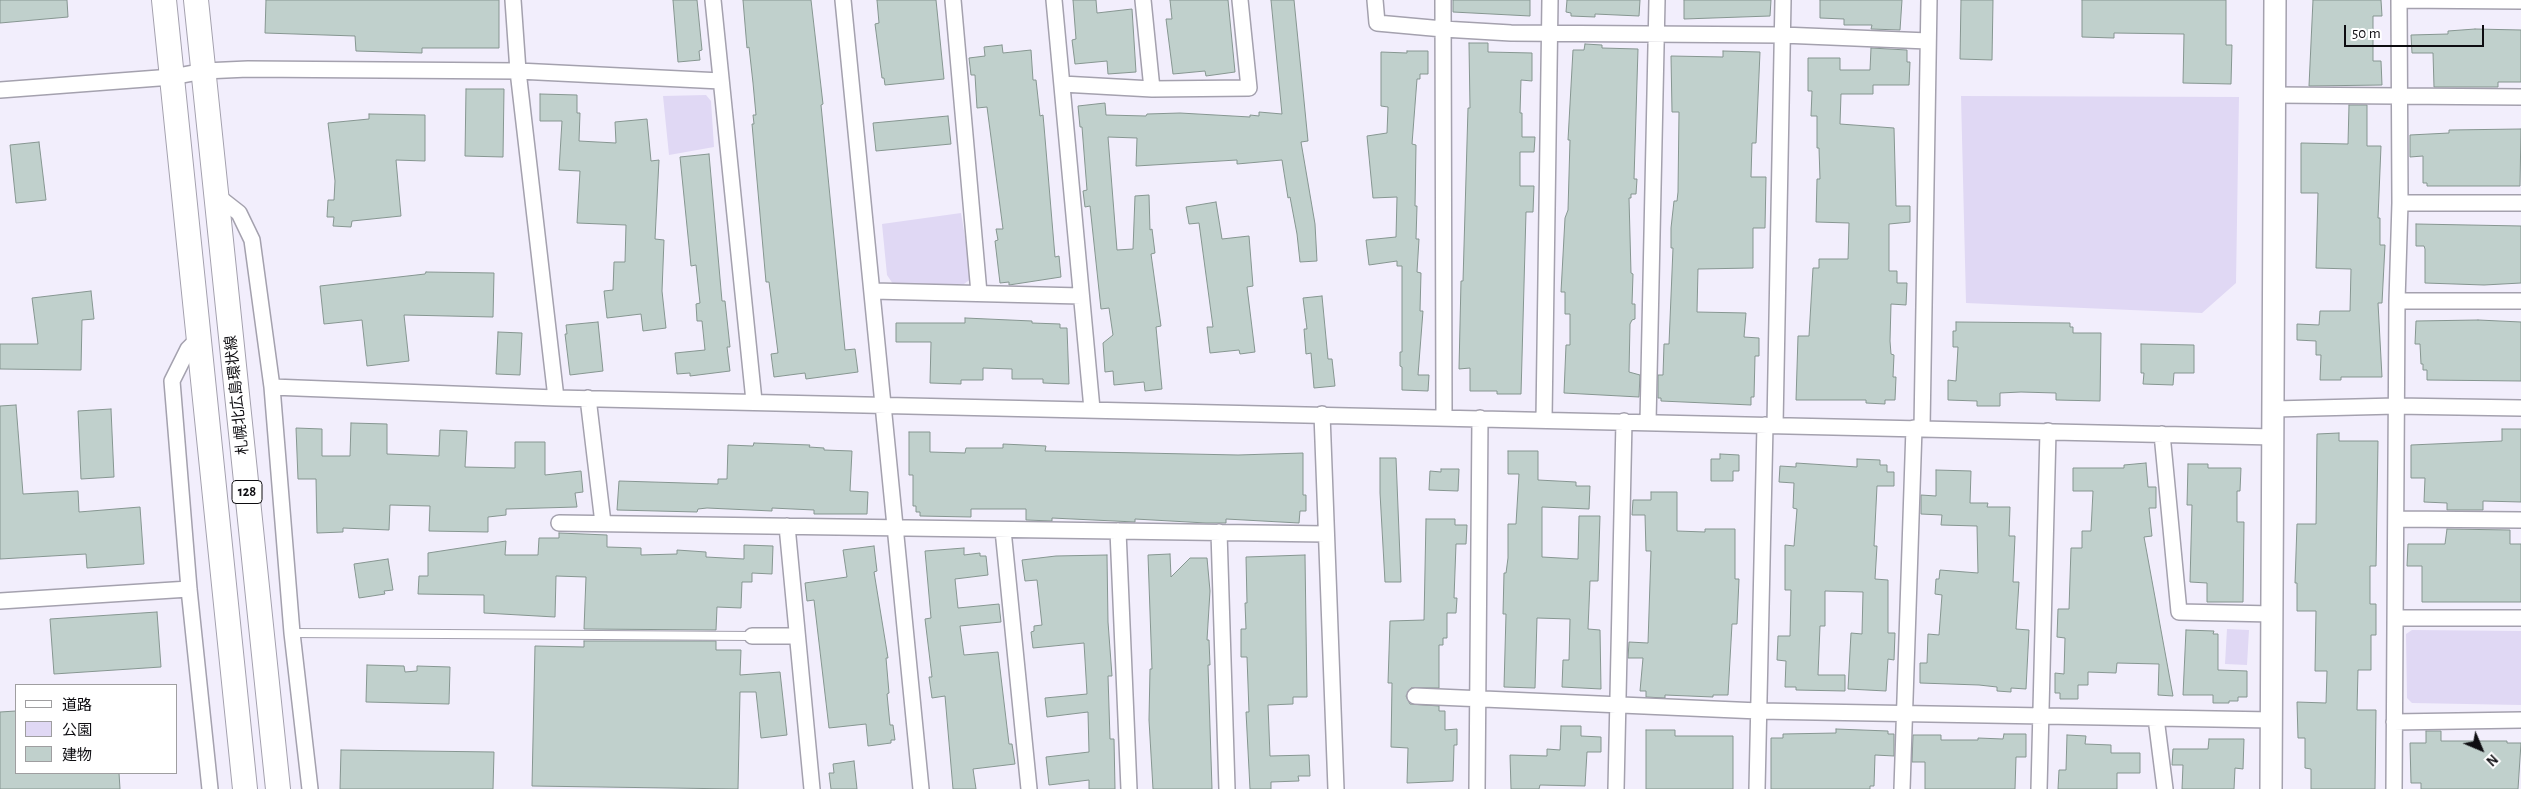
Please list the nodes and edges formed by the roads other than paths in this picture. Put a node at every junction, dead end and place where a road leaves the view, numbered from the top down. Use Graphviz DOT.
graph roads {
  1 [pos="164,0"];
  2 [pos="196,0"];
  3 [pos="513,0"];
  4 [pos="713,0"];
  5 [pos="843,0"];
  6 [pos="954,0"];
  7 [pos="1054,0"];
  8 [pos="1143,0"];
  9 [pos="1240,0"];
  10 [pos="1375,0"];
  11 [pos="1443,0"];
  12 [pos="1550,0"];
  13 [pos="1657,0"];
  14 [pos="1783,0"];
  15 [pos="1929,0"];
  16 [pos="2275,0"];
  17 [pos="2399,0"];
  18 [pos="2521,1"];
  19 [pos="1443,29"];
  20 [pos="1549,34"];
  21 [pos="1657,34"];
  22 [pos="1782,35"];
  23 [pos="1928,41"];
  24 [pos="204,71"];
  25 [pos="518,71"];
  26 [pos="172,77"];
  27 [pos="721,81"];
  28 [pos="1062,84"];
  29 [pos="1152,89"];
  30 [pos="0,90"];
  31 [pos="2275,95"];
  32 [pos="2398,97"];
  33 [pos="2521,97"];
  34 [pos="216,195"];
  35 [pos="2400,203"];
  36 [pos="2521,203"];
  37 [pos="873,291"];
  38 [pos="979,293"];
  39 [pos="1081,296"];
  40 [pos="2397,301"];
  41 [pos="2521,301"];
  42 [pos="200,337"];
  43 [pos="272,387"];
  44 [pos="556,398"];
  45 [pos="588,398"];
  46 [pos="754,401"];
  47 [pos="882,405"];
  48 [pos="2396,406"];
  49 [pos="2521,408"];
  50 [pos="1092,409"];
  51 [pos="2274,409"];
  52 [pos="1322,414"];
  53 [pos="1444,417"];
  54 [pos="1480,418"];
  55 [pos="1544,420"];
  56 [pos="1624,422"];
  57 [pos="1648,422"];
  58 [pos="1770,425"];
  59 [pos="1918,428"];
  60 [pos="2048,431"];
  61 [pos="2162,434"];
  62 [pos="2274,436"];
  63 [pos="2396,519"];
  64 [pos="2521,520"];
  65 [pos="559,523"];
  66 [pos="603,523"];
  67 [pos="786,526"];
  68 [pos="894,528"];
  69 [pos="1003,530"];
  70 [pos="1118,531"];
  71 [pos="1220,532"];
  72 [pos="1326,534"];
  73 [pos="189,589"];
  74 [pos="0,601"];
  75 [pos="2273,614"];
  76 [pos="2395,618"];
  77 [pos="2521,618"];
  78 [pos="292,633"];
  79 [pos="752,636"];
  80 [pos="797,636"];
  81 [pos="1415,696"];
  82 [pos="1477,700"];
  83 [pos="1618,706"];
  84 [pos="1759,711"];
  85 [pos="1903,714"];
  86 [pos="2040,716"];
  87 [pos="2156,718"];
  88 [pos="2272,720"];
  89 [pos="2521,720"];
  90 [pos="2394,722"];
  91 [pos="210,789"];
  92 [pos="245,789"];
  93 [pos="278,789"];
  94 [pos="310,789"];
  95 [pos="812,789"];
  96 [pos="921,789"];
  97 [pos="1029,789"];
  98 [pos="1129,789"];
  99 [pos="1227,789"];
  100 [pos="1336,789"];
  101 [pos="1477,789"];
  102 [pos="1616,789"];
  103 [pos="1757,789"];
  104 [pos="1902,789"];
  105 [pos="2039,789"];
  106 [pos="2165,789"];
  107 [pos="2271,789"];
  108 [pos="2394,789"];
  1 -- 26 [label="main road, 札幌北広島環状線 / 128"];
  2 -- 24 [label="main road, 札幌北広島環状線 / 128"];
  3 -- 25 [label="street"];
  4 -- 27 [label="street"];
  5 -- 37 [label="street"];
  6 -- 38 [label="street"];
  7 -- 28 [label="street"];
  8 -- 29 [label="street"];
  9 -- 29 [label="street"];
  10 -- 19 [label="street"];
  11 -- 19 [label="street"];
  12 -- 20 [label="street"];
  13 -- 21 [label="street"];
  14 -- 22 [label="street"];
  15 -- 23 [label="street"];
  16 -- 31 [label="street"];
  17 -- 18 [label="street"];
  17 -- 32 [label="street"];
  19 -- 20 [label="street"];
  19 -- 53 [label="street"];
  20 -- 21 [label="street"];
  20 -- 55 [label="street"];
  21 -- 22 [label="street"];
  21 -- 57 [label="street"];
  22 -- 23 [label="street"];
  22 -- 58 [label="street"];
  23 -- 59 [label="street"];
  24 -- 25 [label="street"];
  24 -- 26 [label="street"];
  24 -- 34 [label="main road, 札幌北広島環状線 / 128"];
  25 -- 27 [label="street"];
  25 -- 44 [label="street"];
  26 -- 30 [label="street"];
  26 -- 42 [label="main road, 札幌北広島環状線 / 128"];
  27 -- 46 [label="street"];
  28 -- 29 [label="street"];
  28 -- 39 [label="street"];
  31 -- 32 [label="street"];
  31 -- 51 [label="street"];
  32 -- 33 [label="street"];
  32 -- 35 [label="street"];
  34 -- 43 [label="street"];
  34 -- 93 [label="main road, 札幌北広島環状線 / 128"];
  35 -- 36 [label="street"];
  35 -- 40 [label="street"];
  37 -- 38 [label="street"];
  37 -- 47 [label="street"];
  38 -- 39 [label="street"];
  39 -- 50 [label="street"];
  40 -- 41 [label="street"];
  40 -- 48 [label="street"];
  42 -- 73 [label="street"];
  42 -- 92 [label="main road, 札幌北広島環状線 / 128"];
  43 -- 44 [label="street"];
  43 -- 78 [label="street"];
  44 -- 45 [label="street"];
  45 -- 46 [label="street"];
  45 -- 66 [label="street"];
  46 -- 47 [label="street"];
  47 -- 50 [label="street"];
  47 -- 68 [label="street"];
  48 -- 49 [label="street"];
  48 -- 51 [label="street"];
  48 -- 63 [label="street"];
  50 -- 52 [label="street"];
  51 -- 62 [label="street"];
  52 -- 53 [label="street"];
  52 -- 72 [label="street"];
  53 -- 54 [label="street"];
  54 -- 55 [label="street"];
  54 -- 82 [label="street"];
  55 -- 56 [label="street"];
  56 -- 57 [label="street"];
  56 -- 83 [label="street"];
  57 -- 58 [label="street"];
  58 -- 59 [label="street"];
  58 -- 84 [label="street"];
  59 -- 60 [label="street"];
  59 -- 85 [label="street"];
  60 -- 61 [label="street"];
  60 -- 86 [label="street"];
  61 -- 62 [label="street"];
  61 -- 75 [label="street"];
  62 -- 75 [label="street"];
  63 -- 64 [label="street"];
  63 -- 76 [label="street"];
  65 -- 66 [label="street"];
  66 -- 67 [label="street"];
  67 -- 68 [label="street"];
  67 -- 80 [label="street"];
  68 -- 69 [label="street"];
  68 -- 96 [label="street"];
  69 -- 70 [label="street"];
  69 -- 97 [label="street"];
  70 -- 71 [label="street"];
  70 -- 98 [label="street"];
  71 -- 72 [label="street"];
  71 -- 99 [label="street"];
  72 -- 100 [label="street"];
  73 -- 74 [label="street"];
  73 -- 91 [label="street"];
  75 -- 88 [label="street"];
  76 -- 77 [label="street"];
  76 -- 90 [label="street"];
  78 -- 79 [label="lane"];
  78 -- 94 [label="street"];
  79 -- 80 [label="street"];
  80 -- 95 [label="street"];
  81 -- 82 [label="street"];
  82 -- 83 [label="street"];
  82 -- 101 [label="street"];
  83 -- 84 [label="street"];
  83 -- 102 [label="street"];
  84 -- 85 [label="street"];
  84 -- 103 [label="street"];
  85 -- 86 [label="street"];
  85 -- 104 [label="street"];
  86 -- 87 [label="street"];
  86 -- 105 [label="street"];
  87 -- 88 [label="street"];
  87 -- 106 [label="street"];
  88 -- 107 [label="street"];
  89 -- 90 [label="street"];
  90 -- 108 [label="street"];
}
